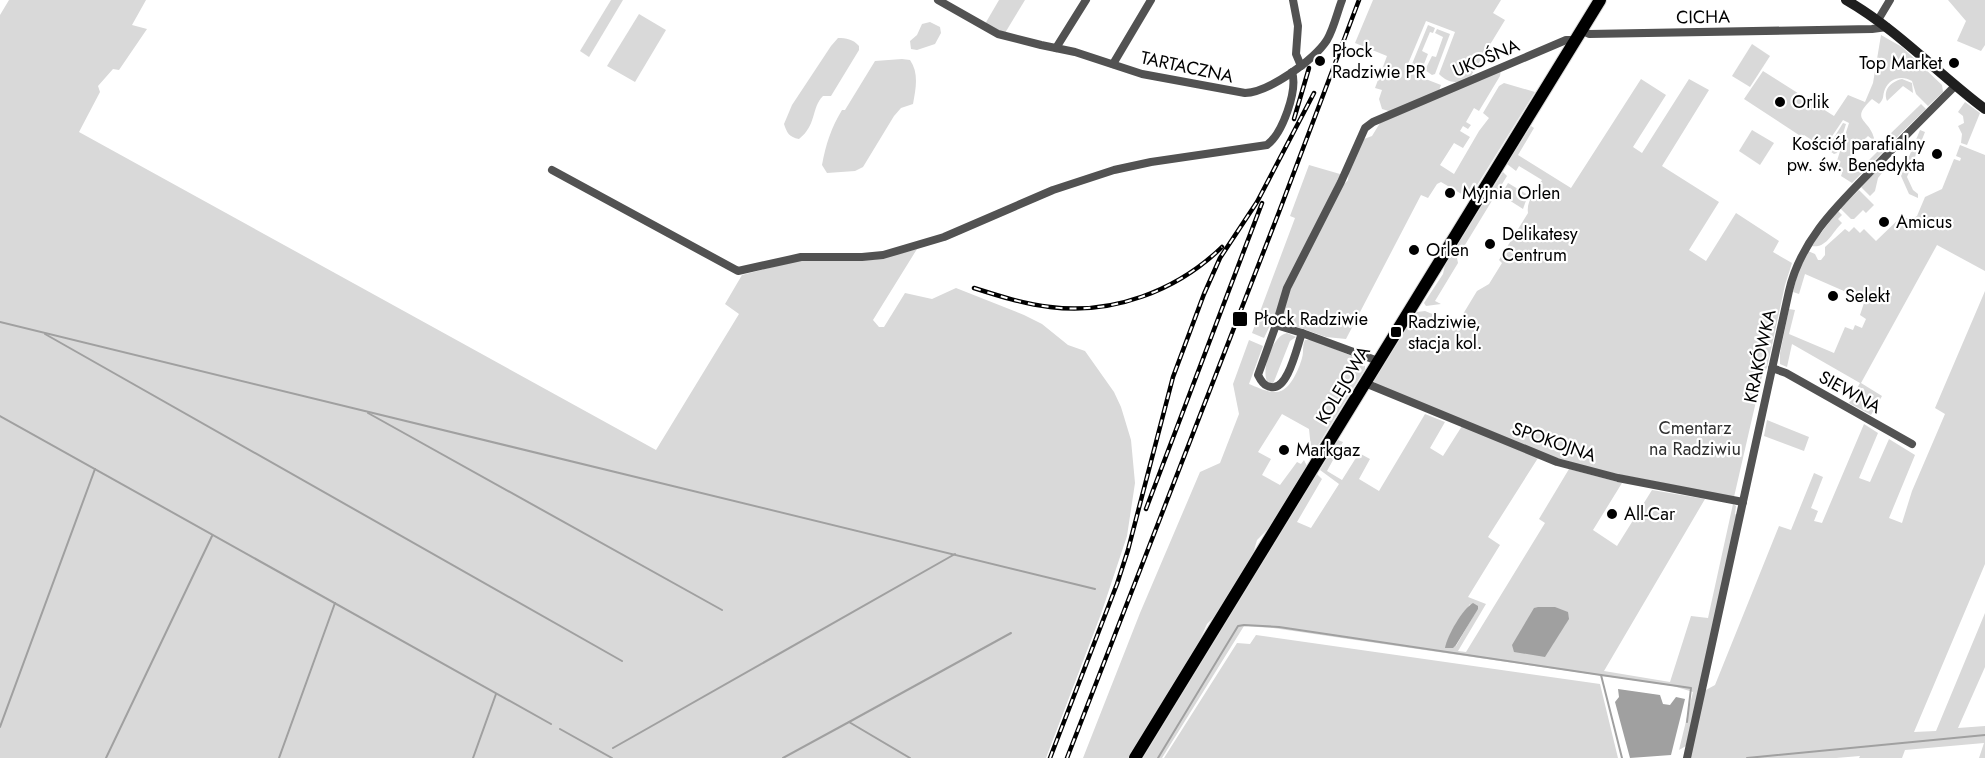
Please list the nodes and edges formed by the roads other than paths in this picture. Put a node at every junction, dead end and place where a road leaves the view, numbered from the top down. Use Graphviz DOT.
graph roads {
  1 [pos="938,0"];
  2 [pos="1086,0"];
  3 [pos="1152,0"];
  4 [pos="1293,0"];
  5 [pos="1342,0"];
  6 [pos="1600,0"];
  7 [pos="1846,0"];
  8 [pos="1890,0"];
  9 [pos="1867,13"];
  10 [pos="1878,20"];
  11 [pos="1887,27"];
  12 [pos="1862,29"];
  13 [pos="1578,35"];
  14 [pos="1056,48"];
  15 [pos="1113,64"];
  16 [pos="1301,66"];
  17 [pos="1292,72"];
  18 [pos="1955,86"];
  19 [pos="1985,109"];
  20 [pos="552,170"];
  21 [pos="1276,325"];
  22 [pos="1302,333"];
  23 [pos="1378,361"];
  24 [pos="1772,368"];
  25 [pos="1365,383"];
  26 [pos="1912,444"];
  27 [pos="1743,502"];
  28 [pos="1136,758"];
  29 [pos="1687,758"];
  1 -- 14 [label="street, TARTACZNA"];
  2 -- 14 [label="street"];
  3 -- 15 [label="street"];
  4 -- 16 [label="street"];
  5 -- 16 [label="street, TARTACZNA"];
  6 -- 13 [label="main road, KOLEJOWA"];
  7 -- 9 [label="main road"];
  8 -- 10 [label="street"];
  9 -- 10 [label="main road"];
  9 -- 12 [label="street"];
  10 -- 11 [label="main road"];
  11 -- 12 [label="street, CICHA"];
  11 -- 18 [label="main road"];
  12 -- 13 [label="street, CICHA"];
  13 -- 21 [label="street, UKOŚNA"];
  13 -- 23 [label="main road, KOLEJOWA"];
  14 -- 15 [label="street, TARTACZNA"];
  15 -- 17 [label="street, TARTACZNA"];
  16 -- 17 [label="street, TARTACZNA"];
  17 -- 20 [label="street"];
  18 -- 19 [label="main road"];
  18 -- 24 [label="street, KRAKÓWKA"];
  21 -- 22 [label="street"];
  21 -- 22 [label="street, UKOŚNA"];
  22 -- 23 [label="street"];
  23 -- 25 [label="main road, KOLEJOWA"];
  24 -- 26 [label="street, SIEWNA"];
  24 -- 27 [label="street, KRAKÓWKA"];
  25 -- 27 [label="street, SPOKOJNA"];
  25 -- 28 [label="main road, KOLEJOWA"];
  27 -- 29 [label="street, KRAKÓWKA"];
}
